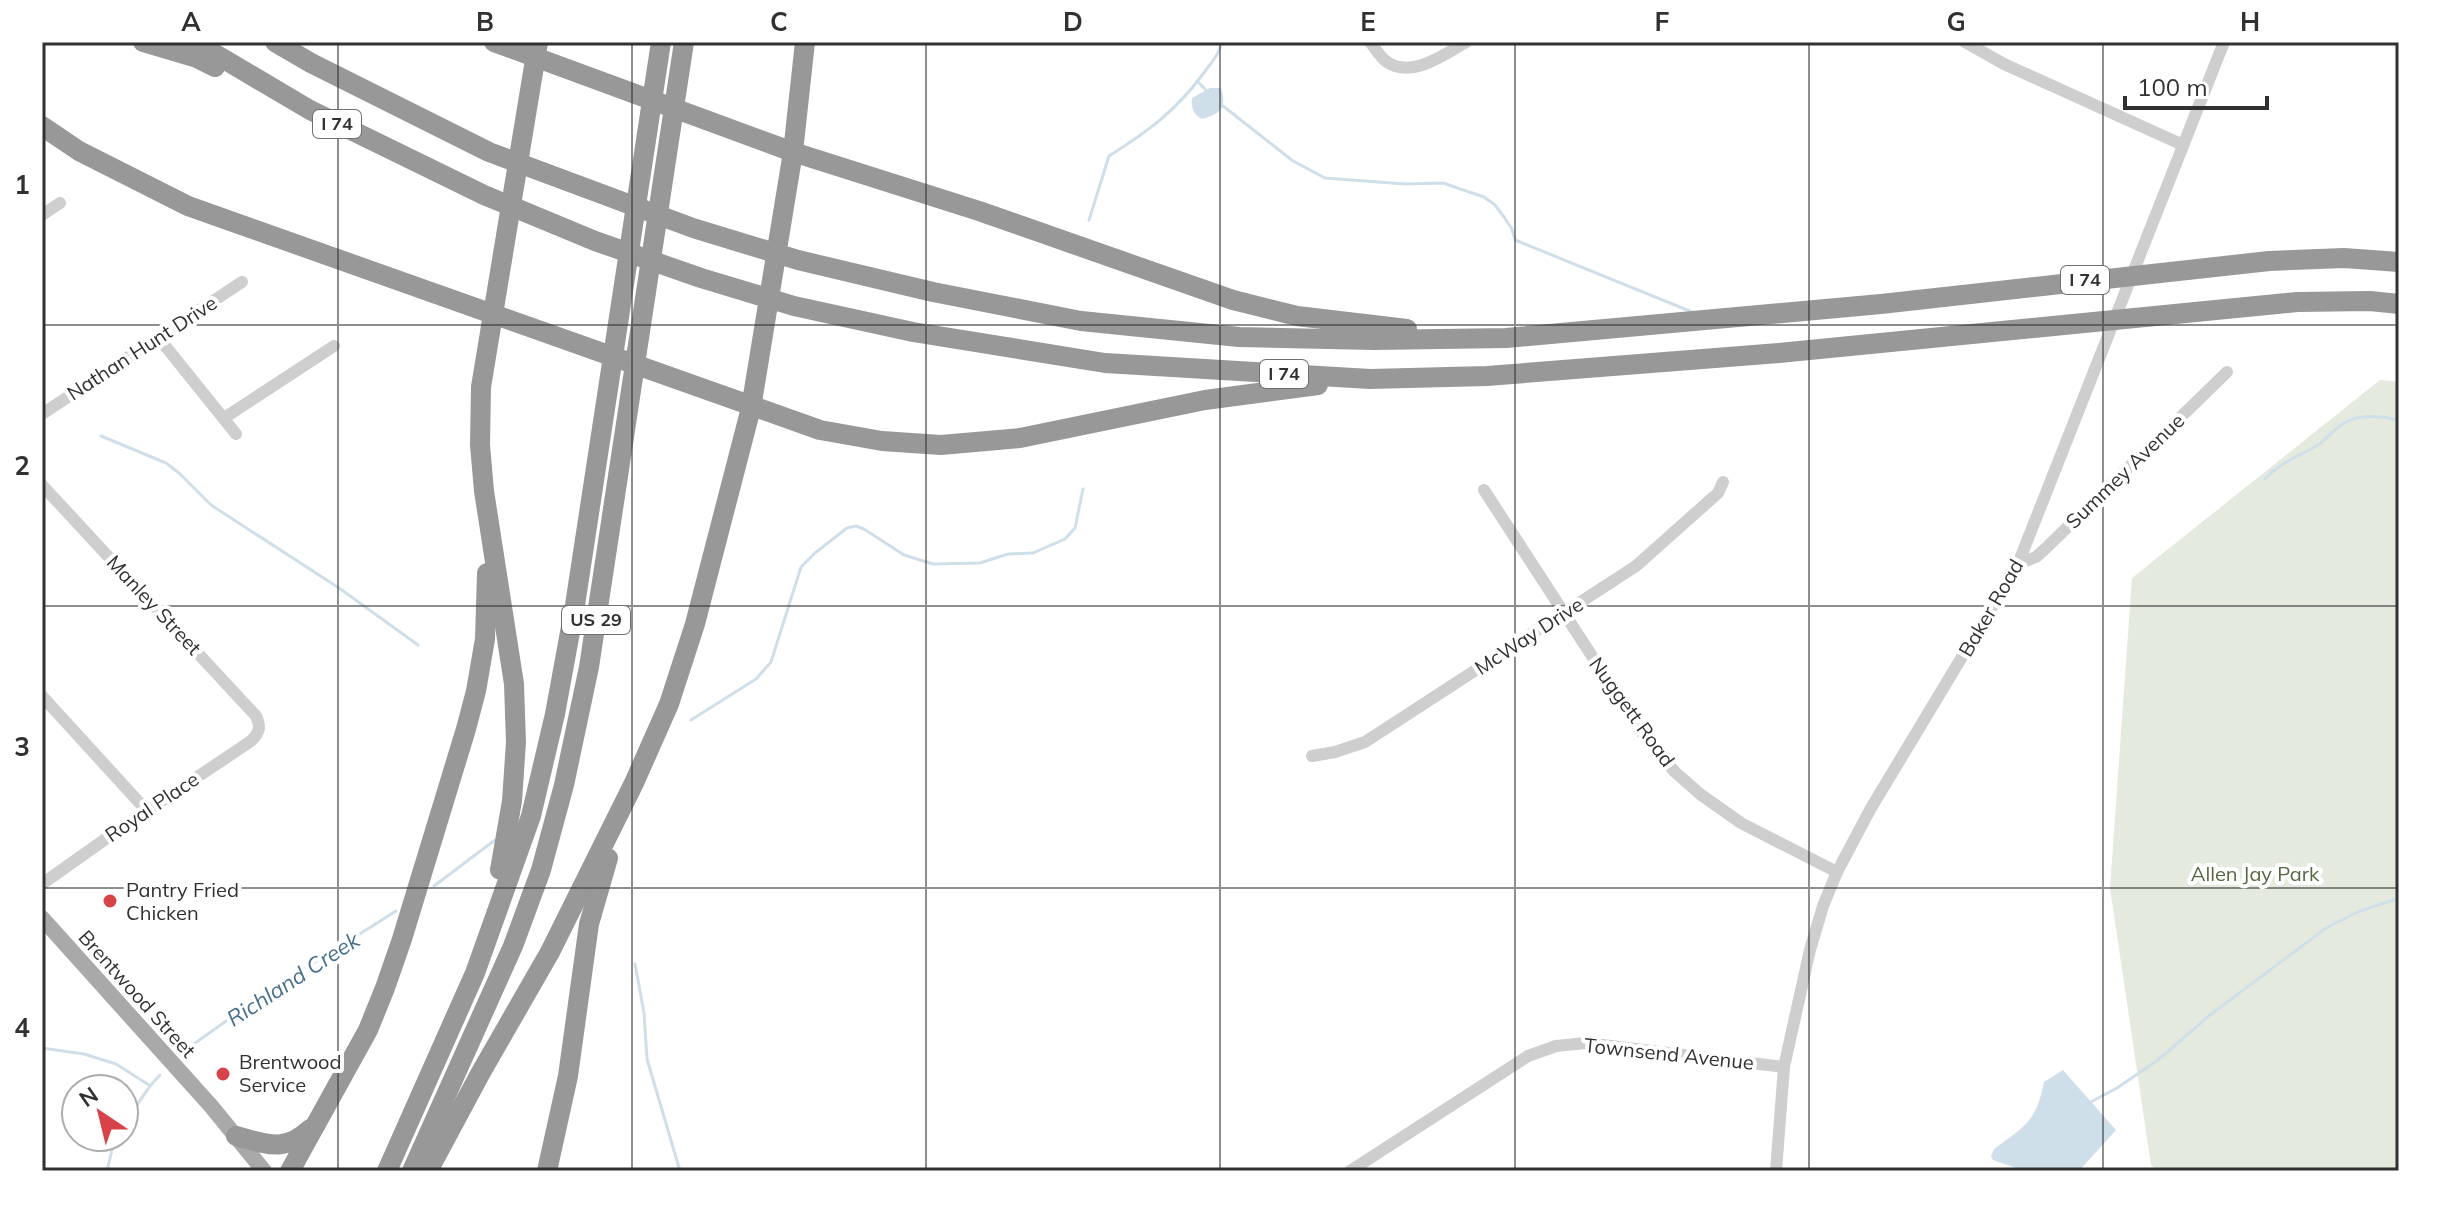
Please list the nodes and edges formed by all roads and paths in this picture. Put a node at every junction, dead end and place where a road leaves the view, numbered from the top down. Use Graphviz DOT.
graph roads {
  1 [pos="143,42"];
  2 [pos="195,42"];
  3 [pos="275,42"];
  4 [pos="494,42"];
  5 [pos="661,42"];
  6 [pos="684,42"];
  7 [pos="805,42"];
  8 [pos="1370,42"];
  9 [pos="1466,42"];
  10 [pos="1965,42"];
  11 [pos="2224,42"];
  12 [pos="537,50"];
  13 [pos="310,110"];
  14 [pos="42,126"];
  15 [pos="2183,145"];
  16 [pos="793,152"];
  17 [pos="60,203"];
  18 [pos="42,215"];
  19 [pos="2399,262"];
  20 [pos="242,282"];
  21 [pos="2399,304"];
  22 [pos="493,314"];
  23 [pos="158,337"];
  24 [pos="1506,338"];
  25 [pos="334,346"];
  26 [pos="2227,372"];
  27 [pos="1370,379"];
  28 [pos="751,408"];
  29 [pos="42,414"];
  30 [pos="224,418"];
  31 [pos="236,434"];
  32 [pos="1723,482"];
  33 [pos="42,485"];
  34 [pos="1484,490"];
  35 [pos="486,505"];
  36 [pos="2018,564"];
  37 [pos="1564,614"];
  38 [pos="42,696"];
  39 [pos="259,729"];
  40 [pos="1312,756"];
  41 [pos="634,783"];
  42 [pos="147,811"];
  43 [pos="1837,872"];
  44 [pos="42,884"];
  45 [pos="42,918"];
  46 [pos="475,973"];
  47 [pos="1784,1067"];
  48 [pos="313,1126"];
  49 [pos="236,1136"];
  50 [pos="264,1171"];
  51 [pos="290,1171"];
  52 [pos="387,1171"];
  53 [pos="412,1171"];
  54 [pos="428,1171"];
  55 [pos="547,1171"];
  56 [pos="1350,1171"];
  57 [pos="1776,1171"];
  1 -- 13 [label="highway"];
  2 -- 13 [label="highway, I 74"];
  3 -- 24 [label="highway, I 74"];
  4 -- 12 [label="highway"];
  5 -- 46 [label="highway, US 29"];
  6 -- 53 [label="highway, US 29"];
  7 -- 16 [label="highway"];
  8 -- 9 [label="street"];
  10 -- 15 [label="street"];
  11 -- 15 [label="street, Baker Road"];
  12 -- 16 [label="highway"];
  12 -- 22 [label="highway"];
  13 -- 27 [label="highway, I 74"];
  14 -- 22 [label="highway"];
  15 -- 36 [label="street, Baker Road"];
  16 -- 24 [label="highway"];
  16 -- 28 [label="highway"];
  17 -- 18 [label="street"];
  19 -- 24 [label="highway, I 74"];
  20 -- 23 [label="street, Nathan Hunt Drive"];
  21 -- 27 [label="highway, I 74"];
  22 -- 28 [label="highway"];
  22 -- 35 [label="highway"];
  23 -- 29 [label="street, Nathan Hunt Drive"];
  23 -- 30 [label="street"];
  25 -- 30 [label="street"];
  26 -- 36 [label="street, Summey Avenue"];
  27 -- 28 [label="highway"];
  28 -- 41 [label="highway"];
  30 -- 31 [label="street"];
  32 -- 37 [label="street, McWay Drive"];
  33 -- 39 [label="street, Manley Street"];
  34 -- 37 [label="street, Nuggett Road"];
  35 -- 46 [label="highway"];
  35 -- 48 [label="highway"];
  36 -- 43 [label="street, Baker Road"];
  37 -- 40 [label="street, McWay Drive"];
  37 -- 43 [label="street, Nuggett Road"];
  38 -- 42 [label="street"];
  39 -- 42 [label="street, Royal Place"];
  41 -- 54 [label="highway"];
  41 -- 55 [label="highway"];
  42 -- 44 [label="street, Royal Place"];
  43 -- 47 [label="street, Baker Road"];
  45 -- 49 [label="main road, Brentwood Street"];
  46 -- 52 [label="highway, US 29"];
  47 -- 56 [label="street, Townsend Avenue"];
  47 -- 57 [label="street, Baker Road"];
  48 -- 49 [label="highway"];
  48 -- 51 [label="highway"];
  49 -- 50 [label="main road, Brentwood Street"];
}
